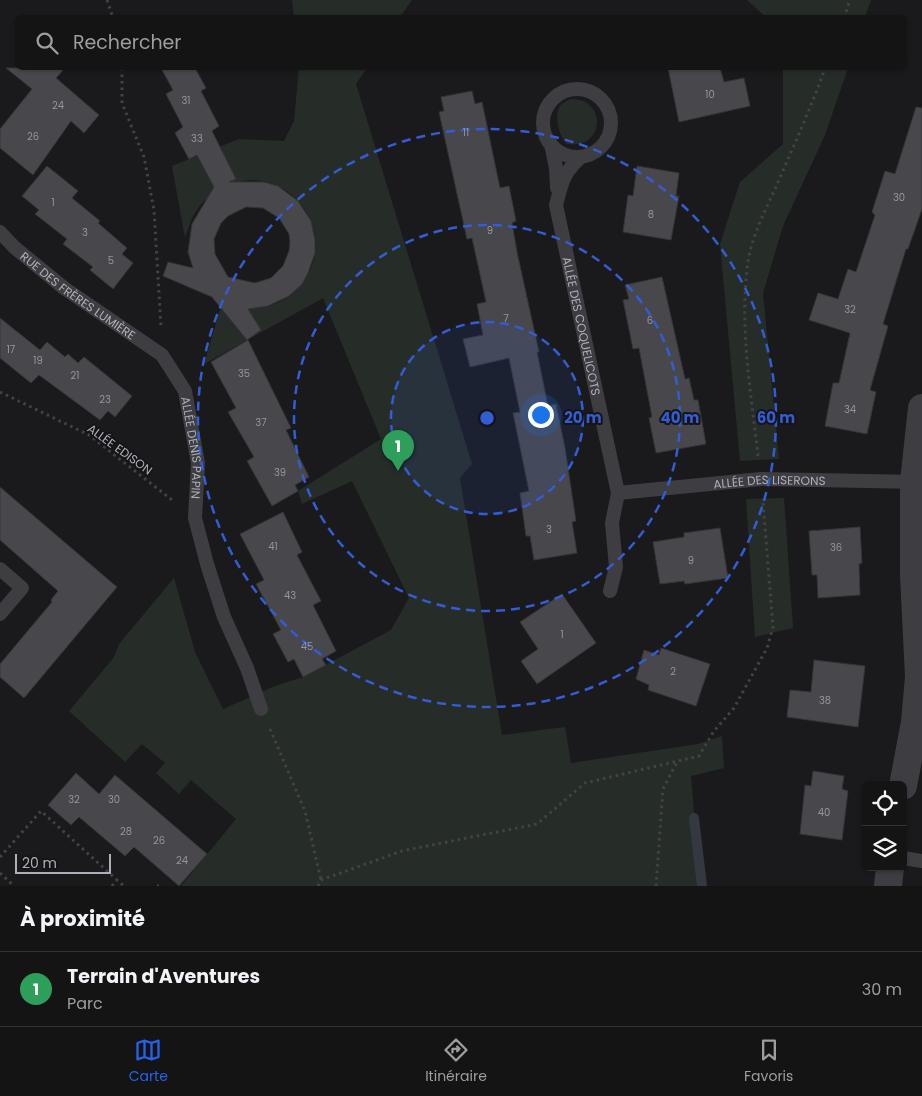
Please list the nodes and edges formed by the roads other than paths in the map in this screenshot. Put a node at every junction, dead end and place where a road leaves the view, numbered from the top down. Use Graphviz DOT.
graph roads {
  1 [pos="551,144"];
  2 [pos="581,157"];
  3 [pos="556,205"];
  4 [pos="0,232"];
  5 [pos="162,355"];
  6 [pos="922,408"];
  7 [pos="918,482"];
  8 [pos="618,493"];
  9 [pos="0,569"];
  10 [pos="610,591"];
  11 [pos="0,614"];
  12 [pos="261,708"];
  13 [pos="904,781"];
  14 [pos="907,859"];
  15 [pos="922,861"];
  16 [pos="890,871"];
  17 [pos="888,886"];
  1 -- 2 [label="lane"];
  1 -- 2 [label="lane, ALLÉE DES COQUELICOTS"];
  1 -- 3 [label="lane, ALLÉE DES COQUELICOTS"];
  2 -- 3 [label="lane, ALLÉE DES COQUELICOTS"];
  3 -- 8 [label="lane, ALLÉE DES COQUELICOTS"];
  4 -- 5 [label="lane, RUE DES FRÈRES LUMIÈRE"];
  5 -- 12 [label="lane, ALLÉE DENIS PAPIN"];
  6 -- 7 [label="street"];
  7 -- 8 [label="lane, ALLÉE DES LISERONS"];
  7 -- 13 [label="street"];
  8 -- 10 [label="lane, ALLÉE DES COQUELICOTS"];
  9 -- 11 [label="lane"];
  14 -- 15 [label="lane"];
  16 -- 17 [label="street"];
}
